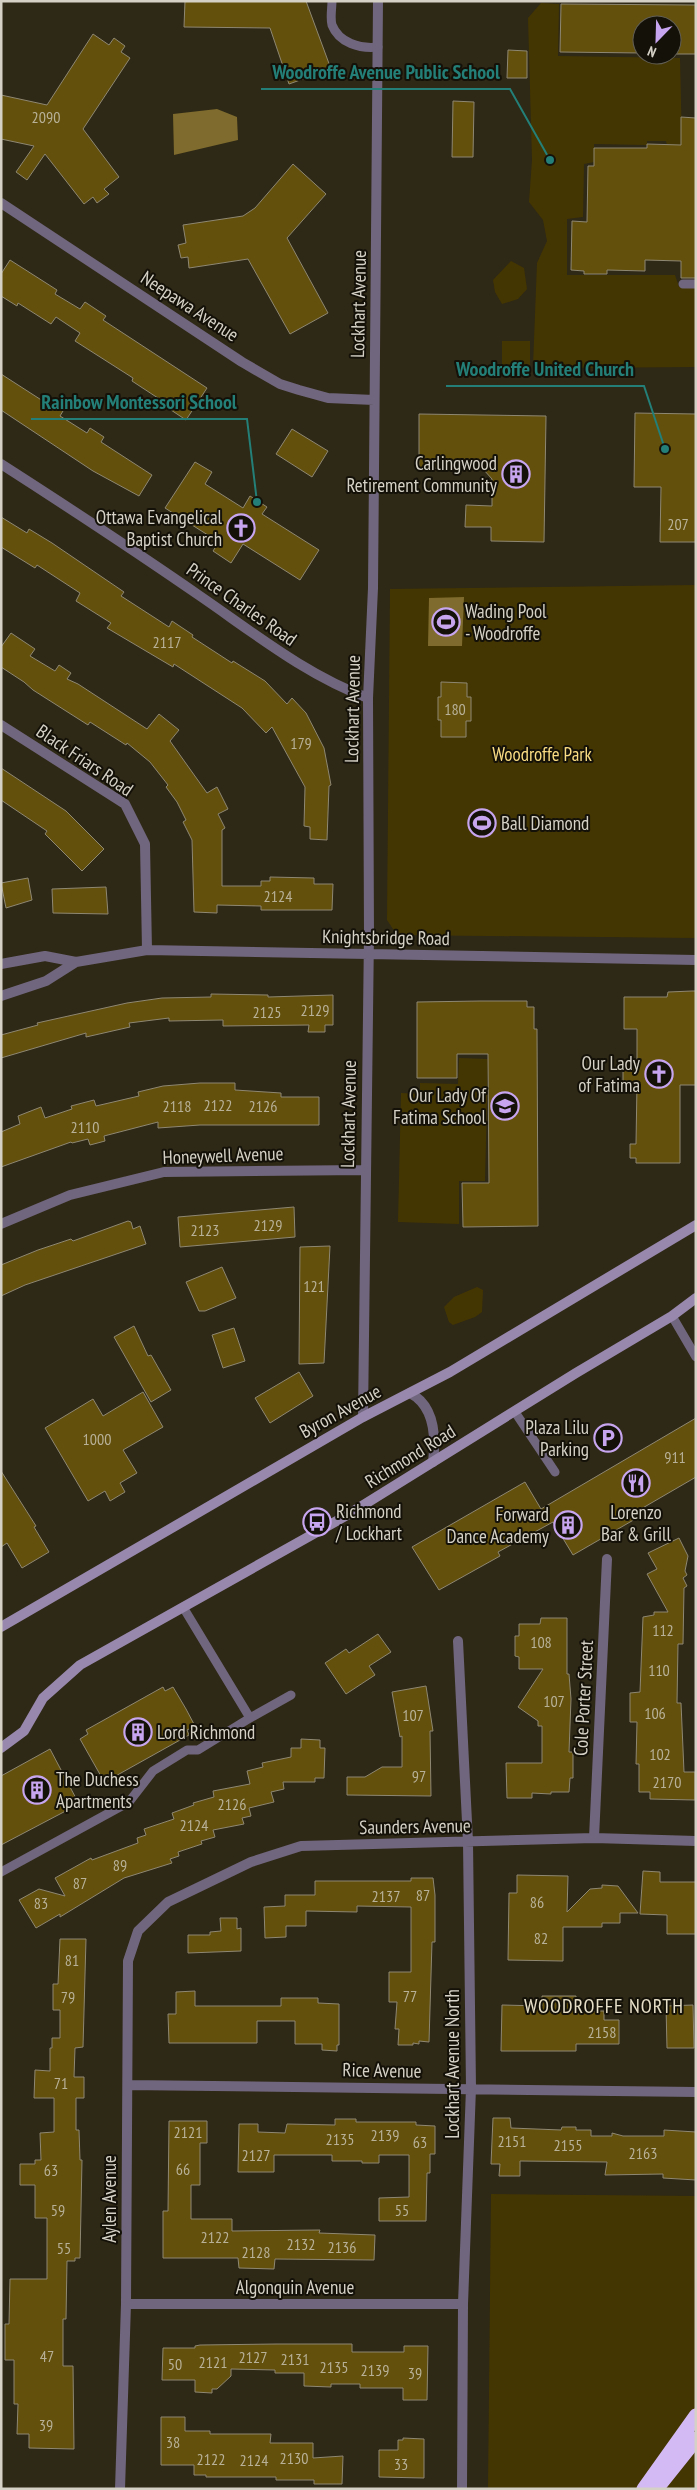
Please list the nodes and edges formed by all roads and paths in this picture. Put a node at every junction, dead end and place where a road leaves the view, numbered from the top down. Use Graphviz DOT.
graph roads {
  1 [pos="332,1"];
  2 [pos="378,1"];
  3 [pos="378,47"];
  4 [pos="1,203"];
  5 [pos="683,284"];
  6 [pos="696,284"];
  7 [pos="374,400"];
  8 [pos="1,464"];
  9 [pos="368,698"];
  10 [pos="1,725"];
  11 [pos="147,950"];
  12 [pos="369,954"];
  13 [pos="696,960"];
  14 [pos="76,962"];
  15 [pos="1,964"];
  16 [pos="1,996"];
  17 [pos="365,1170"];
  18 [pos="1,1224"];
  19 [pos="696,1225"];
  20 [pos="696,1298"];
  21 [pos="672,1316"];
  22 [pos="696,1357"];
  23 [pos="410,1393"];
  24 [pos="515,1412"];
  25 [pos="363,1417"];
  26 [pos="433,1462"];
  27 [pos="554,1472"];
  28 [pos="607,1559"];
  29 [pos="183,1607"];
  30 [pos="1,1627"];
  31 [pos="458,1640"];
  32 [pos="291,1695"];
  33 [pos="250,1718"];
  34 [pos="1,1748"];
  35 [pos="594,1838"];
  36 [pos="468,1842"];
  37 [pos="696,1842"];
  38 [pos="1,1872"];
  39 [pos="151,1916"];
  40 [pos="128,2085"];
  41 [pos="470,2088"];
  42 [pos="696,2092"];
  43 [pos="126,2304"];
  44 [pos="463,2304"];
  45 [pos="696,2416"];
  46 [pos="696,2439"];
  47 [pos="120,2489"];
  48 [pos="462,2489"];
  49 [pos="644,2489"];
  50 [pos="656,2489"];
  1 -- 3 [label="lane"];
  2 -- 3 [label="street, Lockhart Avenue"];
  3 -- 7 [label="street, Lockhart Avenue"];
  4 -- 7 [label="street, Neepawa Avenue"];
  5 -- 6 [label="lane"];
  7 -- 9 [label="street, Lockhart Avenue"];
  8 -- 9 [label="street, Prince Charles Road"];
  9 -- 12 [label="street, Lockhart Avenue"];
  10 -- 11 [label="street, Black Friars Road"];
  11 -- 12 [label="street, Knightsbridge Road"];
  11 -- 14 [label="street, Knightsbridge Road"];
  12 -- 13 [label="street, Knightsbridge Road"];
  12 -- 17 [label="street, Lockhart Avenue"];
  14 -- 15 [label="street, Knightsbridge Road"];
  14 -- 16 [label="street, Knightsbridge Road"];
  17 -- 18 [label="street, Honeywell Avenue"];
  17 -- 25 [label="street, Lockhart Avenue"];
  19 -- 23 [label="main road, Byron Avenue"];
  20 -- 21 [label="main road, Richmond Road"];
  21 -- 22 [label="lane"];
  21 -- 24 [label="main road, Richmond Road"];
  23 -- 25 [label="main road, Byron Avenue"];
  23 -- 26 [label="street"];
  24 -- 26 [label="main road, Richmond Road"];
  24 -- 27 [label="lane"];
  25 -- 30 [label="main road, Byron Avenue"];
  26 -- 29 [label="main road, Richmond Road"];
  28 -- 35 [label="street, Cole Porter Street"];
  29 -- 33 [label="lane"];
  29 -- 34 [label="main road, Richmond Road"];
  31 -- 36 [label="street, Lockhart Avenue North"];
  32 -- 33 [label="lane"];
  33 -- 38 [label="lane"];
  35 -- 36 [label="street, Saunders Avenue"];
  35 -- 37 [label="street, Saunders Avenue"];
  36 -- 39 [label="street, Saunders Avenue"];
  36 -- 41 [label="street, Lockhart Avenue North"];
  39 -- 40 [label="street, Aylen Avenue"];
  40 -- 41 [label="street, Rice Avenue"];
  40 -- 43 [label="street, Aylen Avenue"];
  41 -- 42 [label="street, Rice Avenue"];
  41 -- 44 [label="street, Lockhart Avenue North"];
  43 -- 44 [label="street, Algonquin Avenue"];
  43 -- 47 [label="street, Aylen Avenue"];
  44 -- 48 [label="street, Lockhart Avenue North"];
  45 -- 49 [label="highway"];
  46 -- 50 [label="highway"];
}
